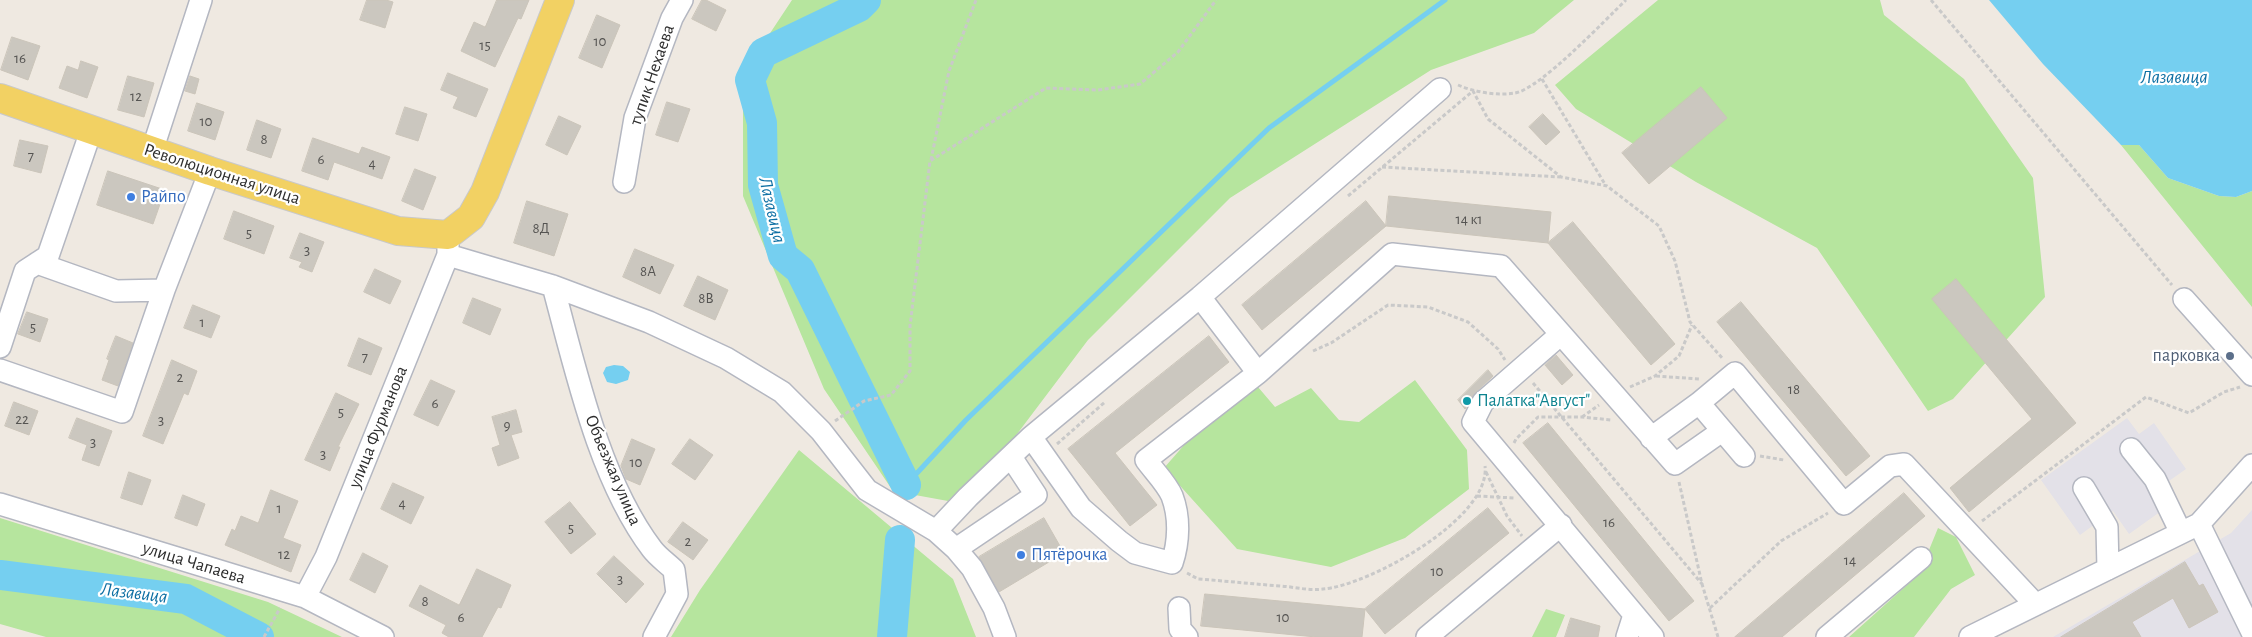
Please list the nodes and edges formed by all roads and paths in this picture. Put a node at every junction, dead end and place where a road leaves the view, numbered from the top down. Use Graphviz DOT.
graph roads {
  1 [pos="201,0"];
  2 [pos="560,0"];
  3 [pos="682,0"];
  4 [pos="976,0"];
  5 [pos="1216,0"];
  6 [pos="1626,0"];
  7 [pos="1931,0"];
  8 [pos="1542,79"];
  9 [pos="1440,89"];
  10 [pos="1473,91"];
  11 [pos="0,98"];
  12 [pos="91,130"];
  13 [pos="152,151"];
  14 [pos="930,161"];
  15 [pos="1382,167"];
  16 [pos="210,171"];
  17 [pos="1561,177"];
  18 [pos="624,182"];
  19 [pos="1607,186"];
  20 [pos="448,245"];
  21 [pos="37,263"];
  22 [pos="553,286"];
  23 [pos="164,290"];
  24 [pos="1200,297"];
  25 [pos="2184,299"];
  26 [pos="1692,325"];
  27 [pos="1561,334"];
  28 [pos="0,347"];
  29 [pos="1312,351"];
  30 [pos="0,370"];
  31 [pos="1518,372"];
  32 [pos="1258,373"];
  33 [pos="1655,376"];
  34 [pos="1730,377"];
  35 [pos="2247,380"];
  36 [pos="1614,396"];
  37 [pos="1699,403"];
  38 [pos="1564,417"];
  39 [pos="821,431"];
  40 [pos="1645,431"];
  41 [pos="1722,431"];
  42 [pos="1484,434"];
  43 [pos="1031,438"];
  44 [pos="2131,449"];
  45 [pos="1011,456"];
  46 [pos="1744,456"];
  47 [pos="1508,463"];
  48 [pos="1675,464"];
  49 [pos="2252,465"];
  50 [pos="1814,467"];
  51 [pos="1486,472"];
  52 [pos="2084,488"];
  53 [pos="1533,492"];
  54 [pos="1477,496"];
  55 [pos="1500,498"];
  56 [pos="0,504"];
  57 [pos="1844,504"];
  58 [pos="1560,525"];
  59 [pos="1975,526"];
  60 [pos="2190,528"];
  61 [pos="936,531"];
  62 [pos="956,548"];
  63 [pos="1527,553"];
  64 [pos="1921,558"];
  65 [pos="1172,563"];
  66 [pos="2108,569"];
  67 [pos="1702,584"];
  68 [pos="300,596"];
  69 [pos="2035,604"];
  70 [pos="1179,608"];
  71 [pos="1710,608"];
  72 [pos="1634,615"];
  73 [pos="2252,632"];
  74 [pos="264,637"];
  75 [pos="383,637"];
  76 [pos="654,637"];
  77 [pos="1005,637"];
  78 [pos="1187,637"];
  79 [pos="1427,637"];
  80 [pos="1627,637"];
  81 [pos="1653,637"];
  82 [pos="1718,637"];
  83 [pos="1827,637"];
  84 [pos="1970,637"];
  1 -- 13 [label="street"];
  2 -- 20 [label="main road, улица Фурманова"];
  3 -- 18 [label="street, тупик Нехаева"];
  4 -- 14 [label="path"];
  5 -- 14 [label="path"];
  6 -- 8 [label="path"];
  7 -- 25 [label="path"];
  8 -- 10 [label="path"];
  8 -- 19 [label="path"];
  9 -- 10 [label="path"];
  9 -- 24 [label="street"];
  10 -- 17 [label="path"];
  11 -- 12 [label="main road, Революционная улица"];
  12 -- 13 [label="main road, Революционная улица"];
  12 -- 21 [label="street"];
  13 -- 16 [label="main road, Революционная улица"];
  14 -- 39 [label="path"];
  15 -- 17 [label="path"];
  16 -- 20 [label="main road, Революционная улица"];
  16 -- 23 [label="street"];
  17 -- 19 [label="path"];
  19 -- 26 [label="path"];
  20 -- 22 [label="street"];
  20 -- 68 [label="street, улица Фурманова"];
  21 -- 23 [label="street"];
  21 -- 28 [label="street"];
  22 -- 39 [label="street"];
  22 -- 76 [label="street, Объезжая улица"];
  23 -- 30 [label="street"];
  24 -- 32 [label="street"];
  24 -- 43 [label="street"];
  25 -- 35 [label="street"];
  26 -- 33 [label="path"];
  26 -- 34 [label="path"];
  27 -- 31 [label="street"];
  27 -- 32 [label="street"];
  27 -- 36 [label="street"];
  29 -- 31 [label="path"];
  31 -- 38 [label="path"];
  31 -- 42 [label="street"];
  32 -- 65 [label="street"];
  33 -- 34 [label="path"];
  33 -- 36 [label="path"];
  34 -- 37 [label="street"];
  34 -- 50 [label="street"];
  35 -- 59 [label="path"];
  36 -- 40 [label="street"];
  37 -- 40 [label="street"];
  37 -- 41 [label="street"];
  38 -- 40 [label="path"];
  38 -- 47 [label="path"];
  38 -- 67 [label="path"];
  39 -- 61 [label="street"];
  40 -- 48 [label="street"];
  41 -- 46 [label="street"];
  41 -- 48 [label="street"];
  42 -- 47 [label="street"];
  42 -- 51 [label="path"];
  43 -- 45 [label="street"];
  43 -- 65 [label="street"];
  44 -- 60 [label="street"];
  45 -- 61 [label="street"];
  45 -- 62 [label="street"];
  46 -- 50 [label="path"];
  47 -- 53 [label="street"];
  48 -- 67 [label="path"];
  49 -- 60 [label="street"];
  50 -- 57 [label="street"];
  51 -- 54 [label="path"];
  51 -- 55 [label="path"];
  52 -- 66 [label="street"];
  53 -- 55 [label="path"];
  53 -- 58 [label="street"];
  54 -- 55 [label="path"];
  54 -- 65 [label="path"];
  55 -- 63 [label="path"];
  56 -- 68 [label="street, улица Чапаева"];
  57 -- 69 [label="street"];
  57 -- 71 [label="path"];
  58 -- 63 [label="street"];
  58 -- 72 [label="street"];
  60 -- 66 [label="street"];
  60 -- 73 [label="street"];
  61 -- 62 [label="street"];
  62 -- 77 [label="street"];
  63 -- 79 [label="street"];
  64 -- 83 [label="street"];
  66 -- 69 [label="street"];
  67 -- 71 [label="path"];
  68 -- 74 [label="path"];
  68 -- 75 [label="street, улица Чапаева"];
  69 -- 84 [label="street"];
  70 -- 78 [label="street"];
  71 -- 82 [label="path"];
  72 -- 80 [label="street"];
  72 -- 81 [label="street"];
}
